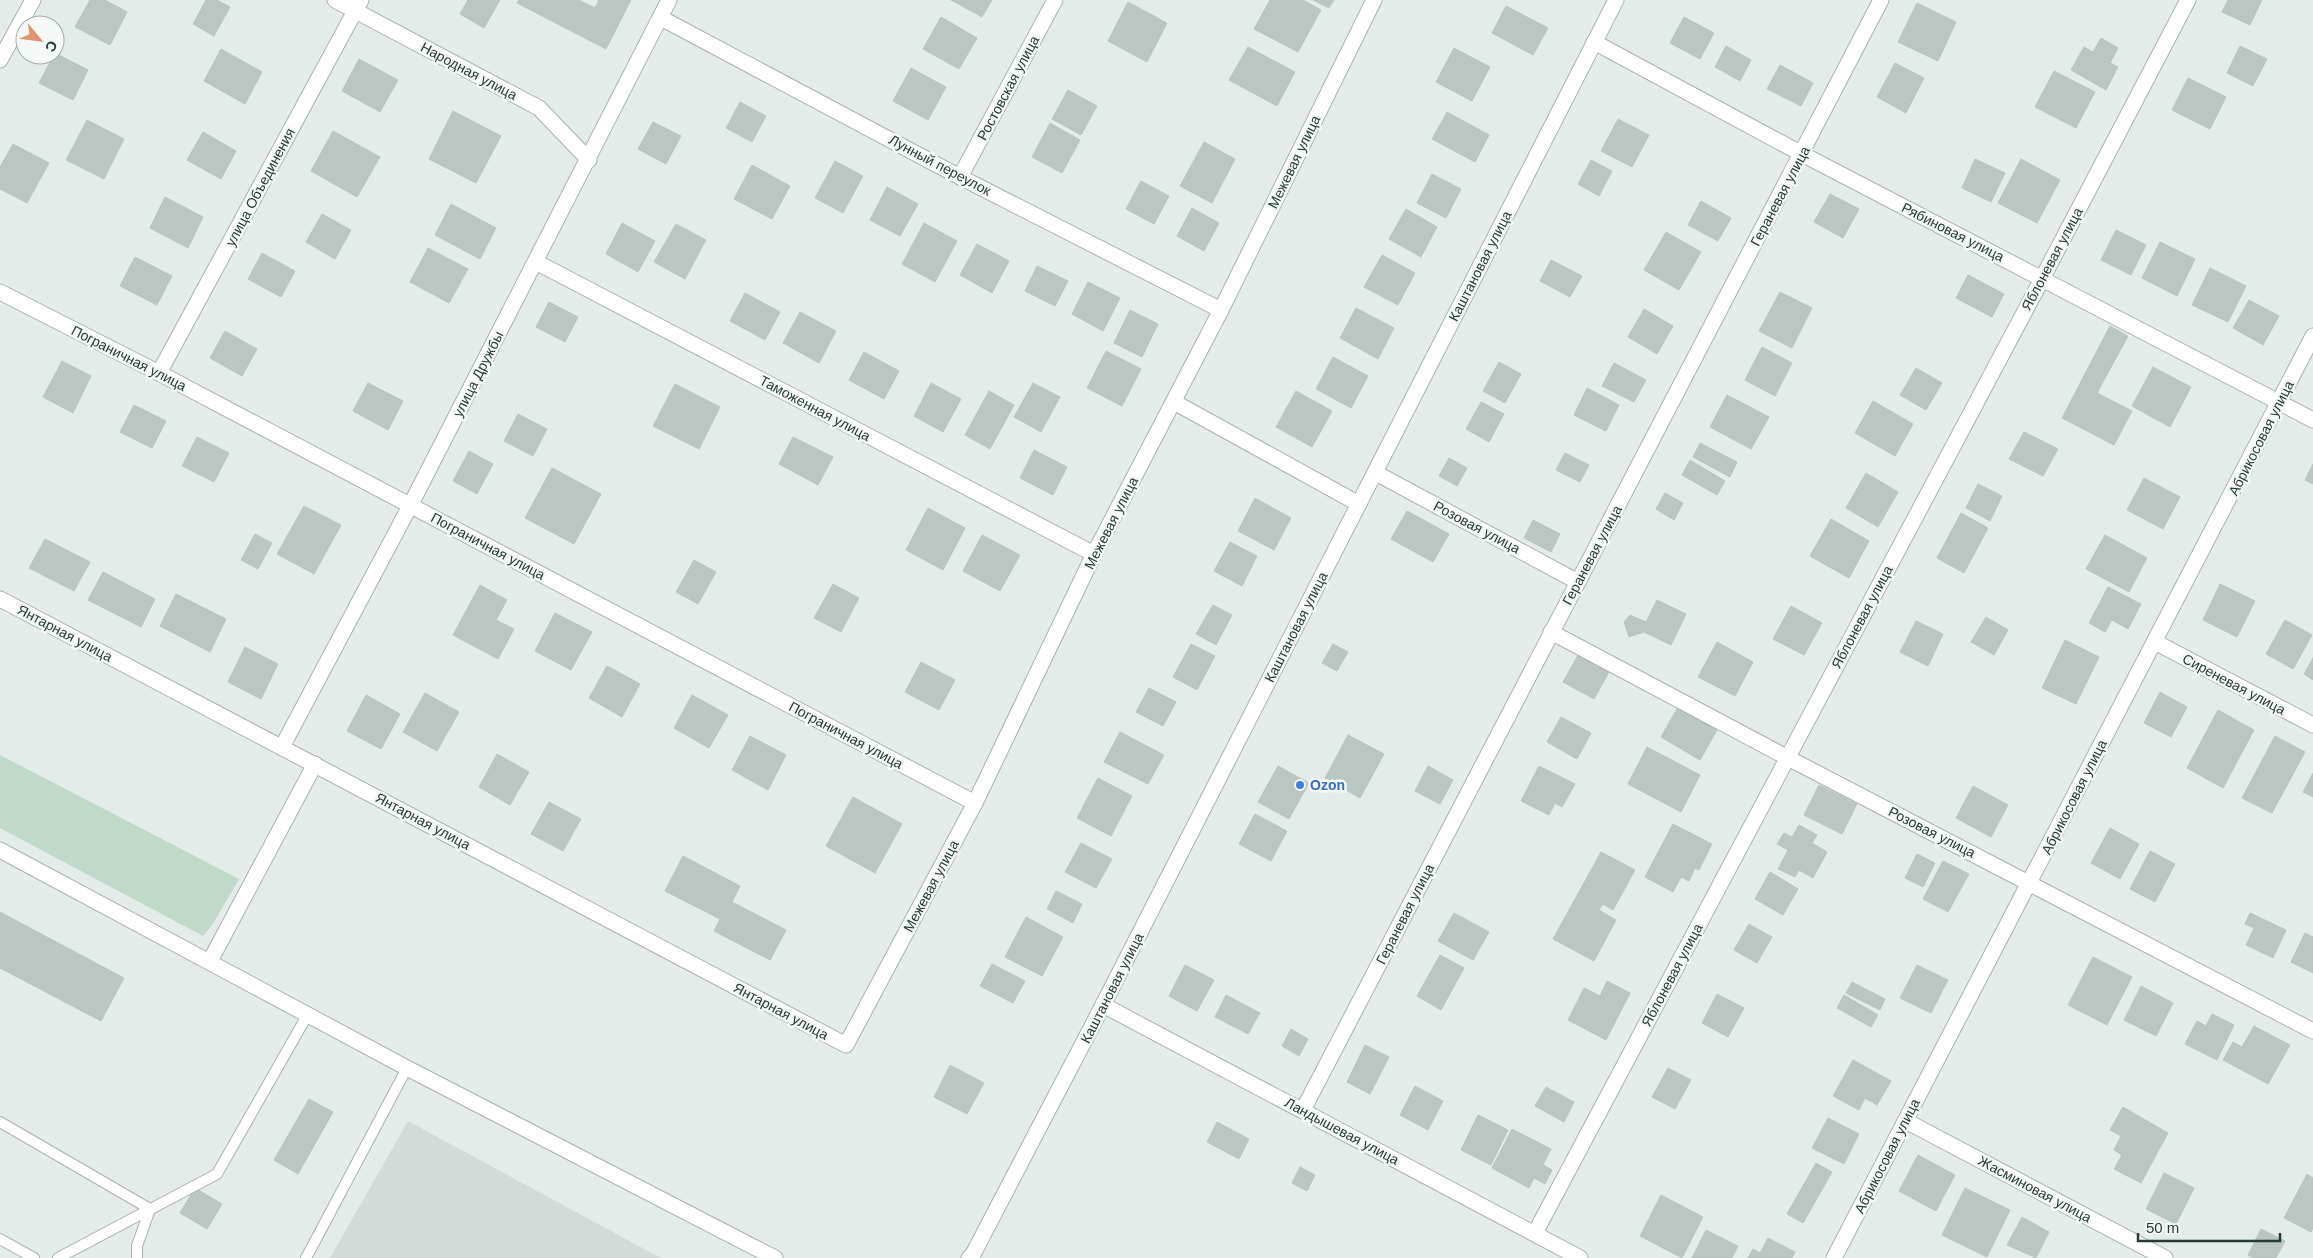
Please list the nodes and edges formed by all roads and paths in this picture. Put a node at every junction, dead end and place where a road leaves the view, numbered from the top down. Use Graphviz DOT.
graph roads {
  1 [pos="33,0"];
  2 [pos="335,0"];
  3 [pos="669,0"];
  4 [pos="1055,0"];
  5 [pos="1374,0"];
  6 [pos="1616,0"];
  7 [pos="1881,0"];
  8 [pos="2188,0"];
  9 [pos="358,5"];
  10 [pos="662,18"];
  11 [pos="1594,42"];
  12 [pos="0,60"];
  13 [pos="1802,154"];
  14 [pos="589,160"];
  15 [pos="960,176"];
  16 [pos="536,262"];
  17 [pos="2042,279"];
  18 [pos="0,292"];
  19 [pos="1221,310"];
  20 [pos="2313,336"];
  21 [pos="159,373"];
  22 [pos="1174,402"];
  23 [pos="2279,402"];
  24 [pos="2313,420"];
  25 [pos="1376,473"];
  26 [pos="1359,504"];
  27 [pos="410,506"];
  28 [pos="1094,554"];
  29 [pos="1578,582"];
  30 [pos="0,599"];
  31 [pos="1552,632"];
  32 [pos="2155,642"];
  33 [pos="2313,725"];
  34 [pos="282,746"];
  35 [pos="1788,758"];
  36 [pos="315,764"];
  37 [pos="975,803"];
  38 [pos="0,850"];
  39 [pos="2030,882"];
  40 [pos="210,961"];
  41 [pos="1103,1005"];
  42 [pos="308,1014"];
  43 [pos="2313,1031"];
  44 [pos="846,1045"];
  45 [pos="407,1068"];
  46 [pos="1303,1110"];
  47 [pos="1906,1121"];
  48 [pos="0,1122"];
  49 [pos="150,1209"];
  50 [pos="1535,1233"];
  51 [pos="0,1239"];
  52 [pos="972,1257"];
  53 [pos="34,1258"];
  54 [pos="58,1258"];
  55 [pos="137,1258"];
  56 [pos="306,1258"];
  57 [pos="775,1258"];
  58 [pos="1580,1258"];
  59 [pos="1834,1258"];
  60 [pos="2165,1258"];
  1 -- 12 [label="street"];
  2 -- 9 [label="street, Народная улица"];
  3 -- 10 [label="street, улица Дружбы"];
  4 -- 15 [label="street, Ростовская улица"];
  5 -- 19 [label="street, Межевая улица"];
  6 -- 11 [label="street, Каштановая улица"];
  7 -- 13 [label="street, Гераневая улица"];
  8 -- 17 [label="street, Яблоневая улица"];
  9 -- 14 [label="street, Народная улица"];
  9 -- 21 [label="street, улица Объединения"];
  10 -- 14 [label="street, улица Дружбы"];
  10 -- 15 [label="street, Лунный переулок"];
  11 -- 13 [label="street, Рябиновая улица"];
  11 -- 25 [label="street, Каштановая улица"];
  13 -- 17 [label="street, Рябиновая улица"];
  13 -- 29 [label="street, Гераневая улица"];
  14 -- 16 [label="street, улица Дружбы"];
  15 -- 19 [label="street, Лунный переулок"];
  16 -- 27 [label="street, улица Дружбы"];
  16 -- 28 [label="street, Таможенная улица"];
  17 -- 23 [label="street, Рябиновая улица"];
  17 -- 35 [label="street, Яблоневая улица"];
  18 -- 21 [label="street, Пограничная улица"];
  19 -- 22 [label="street, Межевая улица"];
  20 -- 23 [label="street, Абрикосовая улица"];
  21 -- 27 [label="street, Пограничная улица"];
  22 -- 26 [label="street"];
  22 -- 28 [label="street, Межевая улица"];
  23 -- 24 [label="street, Рябиновая улица"];
  23 -- 32 [label="street, Абрикосовая улица"];
  25 -- 26 [label="street, Каштановая улица"];
  25 -- 29 [label="street, Розовая улица"];
  26 -- 41 [label="street, Каштановая улица"];
  27 -- 34 [label="street, улица Дружбы"];
  27 -- 37 [label="street, Пограничная улица"];
  28 -- 37 [label="street, Межевая улица"];
  29 -- 31 [label="street, Гераневая улица"];
  30 -- 34 [label="street, Янтарная улица"];
  31 -- 35 [label="street, Розовая улица"];
  31 -- 46 [label="street, Гераневая улица"];
  32 -- 33 [label="street, Сиреневая улица"];
  32 -- 39 [label="street, Абрикосовая улица"];
  34 -- 36 [label="street, Янтарная улица"];
  35 -- 39 [label="street, Розовая улица"];
  35 -- 50 [label="street, Яблоневая улица"];
  36 -- 40 [label="street"];
  36 -- 44 [label="street, Янтарная улица"];
  37 -- 44 [label="street, Межевая улица"];
  38 -- 40 [label="street"];
  39 -- 43 [label="street, Розовая улица"];
  39 -- 47 [label="street, Абрикосовая улица"];
  40 -- 42 [label="street"];
  41 -- 46 [label="street, Ландышевая улица"];
  41 -- 52 [label="street, Каштановая улица"];
  42 -- 45 [label="street"];
  42 -- 49 [label="lane"];
  45 -- 56 [label="lane"];
  45 -- 57 [label="street"];
  46 -- 50 [label="street, Ландышевая улица"];
  47 -- 59 [label="street, Абрикосовая улица"];
  47 -- 60 [label="street, Жасминовая улица"];
  48 -- 49 [label="lane"];
  49 -- 54 [label="lane"];
  49 -- 55 [label="lane"];
  50 -- 58 [label="street, Ландышевая улица"];
  51 -- 53 [label="lane"];
}
